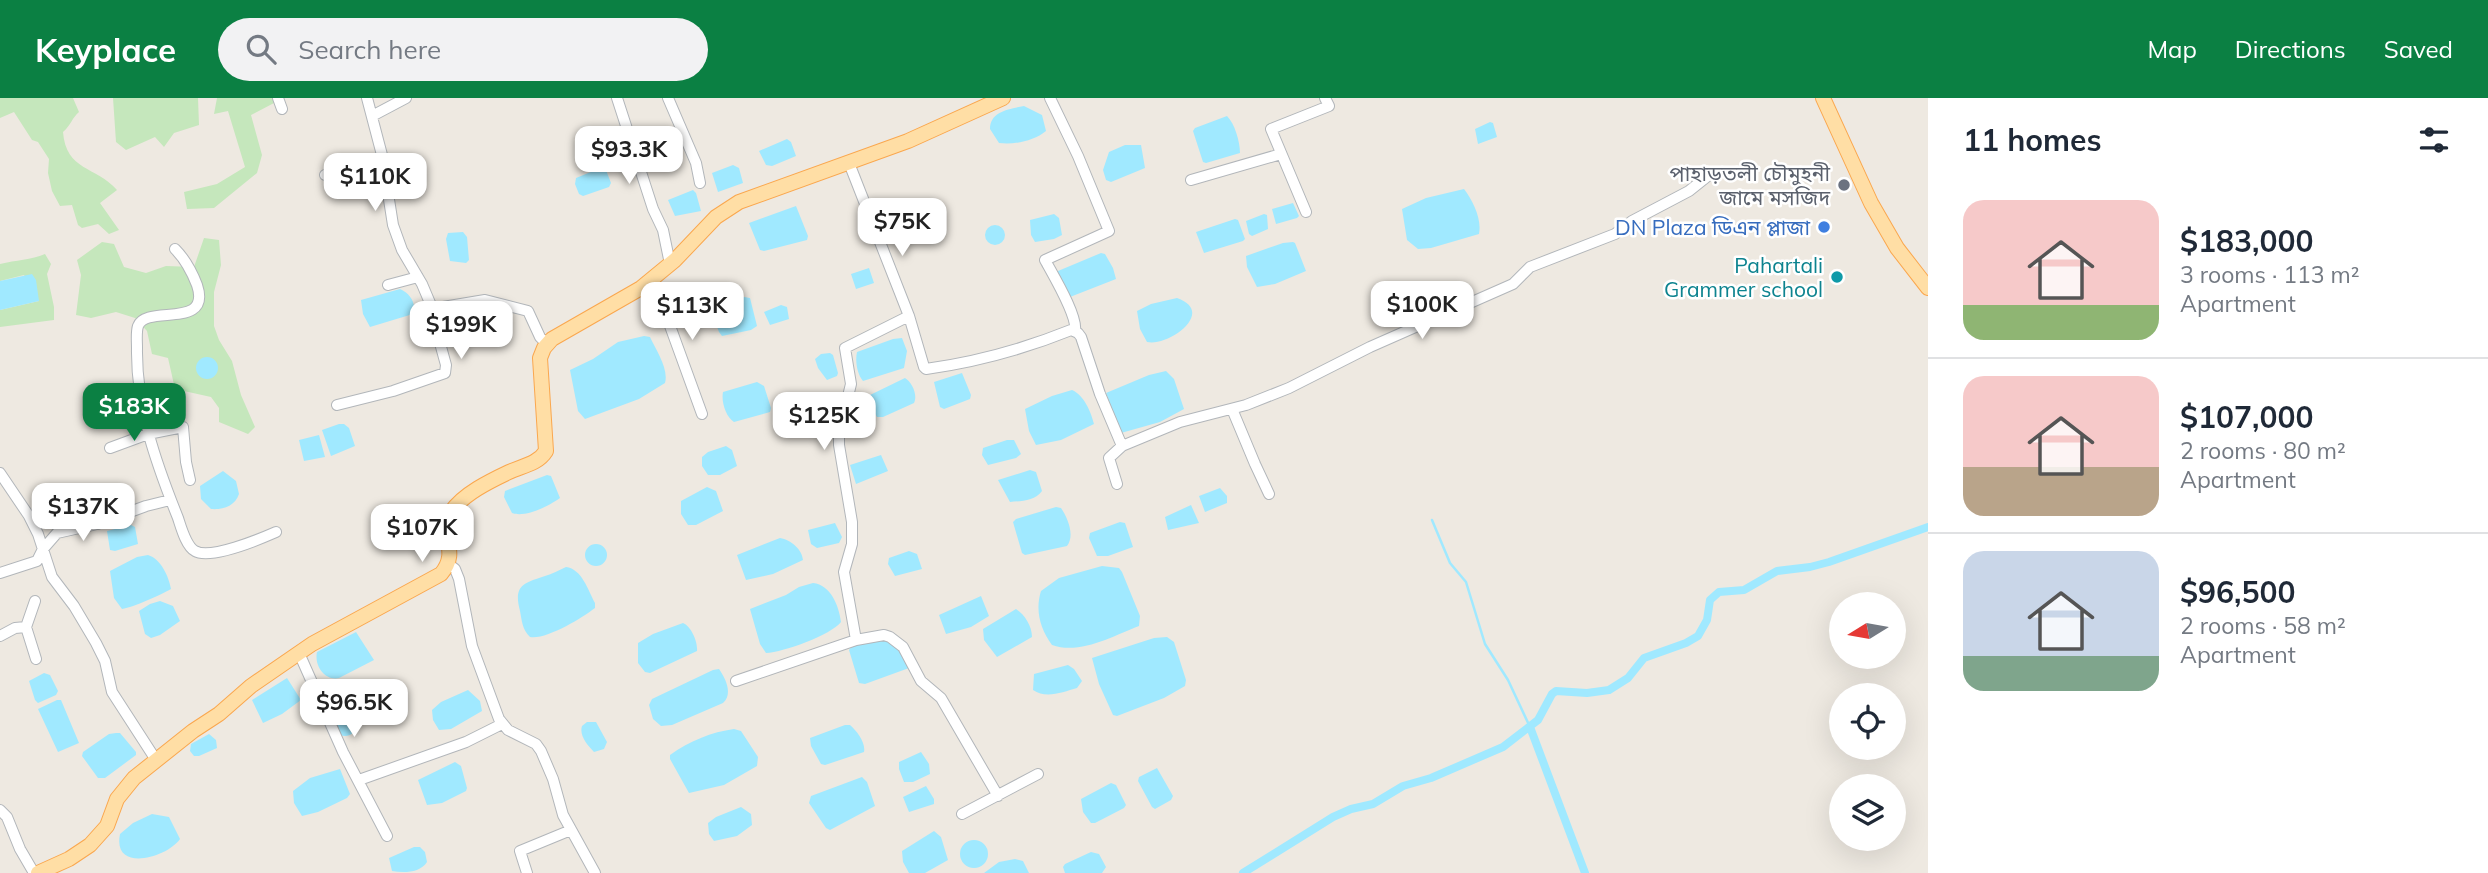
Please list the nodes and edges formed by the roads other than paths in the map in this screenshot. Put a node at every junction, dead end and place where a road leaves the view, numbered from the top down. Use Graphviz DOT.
graph roads {
  1 [pos="367,98"];
  2 [pos="406,98"];
  3 [pos="617,98"];
  4 [pos="668,98"];
  5 [pos="1003,98"];
  6 [pos="1049,98"];
  7 [pos="1325,98"];
  8 [pos="1824,98"];
  9 [pos="372,116"];
  10 [pos="1281,154"];
  11 [pos="849,163"];
  12 [pos="325,175"];
  13 [pos="386,175"];
  14 [pos="1709,176"];
  15 [pos="1191,180"];
  16 [pos="700,183"];
  17 [pos="1306,212"];
  18 [pos="175,248"];
  19 [pos="670,264"];
  20 [pos="418,277"];
  21 [pos="653,279"];
  22 [pos="388,285"];
  23 [pos="1928,288"];
  24 [pos="433,310"];
  25 [pos="909,316"];
  26 [pos="1075,331"];
  27 [pos="547,344"];
  28 [pos="337,405"];
  29 [pos="1232,409"];
  30 [pos="702,414"];
  31 [pos="148,434"];
  32 [pos="1122,446"];
  33 [pos="110,448"];
  34 [pos="0,473"];
  35 [pos="190,480"];
  36 [pos="1117,484"];
  37 [pos="1269,494"];
  38 [pos="170,500"];
  39 [pos="276,532"];
  40 [pos="43,549"];
  41 [pos="448,564"];
  42 [pos="0,573"];
  43 [pos="35,601"];
  44 [pos="26,627"];
  45 [pos="0,636"];
  46 [pos="856,640"];
  47 [pos="299,653"];
  48 [pos="37,659"];
  49 [pos="736,681"];
  50 [pos="502,724"];
  51 [pos="156,760"];
  52 [pos="1038,774"];
  53 [pos="359,780"];
  54 [pos="998,796"];
  55 [pos="0,810"];
  56 [pos="962,814"];
  57 [pos="571,830"];
  58 [pos="387,836"];
  59 [pos="36,873"];
  60 [pos="527,873"];
  61 [pos="596,873"];
  1 -- 9 [label="street"];
  2 -- 9 [label="street"];
  3 -- 19 [label="street"];
  4 -- 16 [label="street"];
  5 -- 11 [label="main road"];
  6 -- 26 [label="street"];
  7 -- 10 [label="street"];
  8 -- 23 [label="main road"];
  9 -- 13 [label="street"];
  10 -- 15 [label="street"];
  10 -- 17 [label="street"];
  11 -- 19 [label="main road"];
  11 -- 25 [label="street"];
  12 -- 13 [label="street"];
  13 -- 20 [label="street"];
  14 -- 29 [label="street"];
  18 -- 31 [label="street"];
  19 -- 21 [label="main road"];
  20 -- 22 [label="street"];
  20 -- 24 [label="street"];
  21 -- 27 [label="main road"];
  21 -- 30 [label="street"];
  24 -- 27 [label="street"];
  24 -- 28 [label="street"];
  25 -- 26 [label="street"];
  25 -- 46 [label="street"];
  26 -- 32 [label="street"];
  27 -- 41 [label="main road"];
  29 -- 32 [label="street"];
  29 -- 37 [label="street"];
  31 -- 33 [label="street"];
  31 -- 35 [label="street"];
  31 -- 38 [label="street"];
  32 -- 36 [label="street"];
  34 -- 40 [label="street"];
  38 -- 39 [label="street"];
  38 -- 40 [label="street"];
  40 -- 42 [label="street"];
  40 -- 51 [label="street"];
  41 -- 47 [label="main road"];
  41 -- 50 [label="street"];
  43 -- 44 [label="street"];
  44 -- 45 [label="street"];
  44 -- 48 [label="street"];
  46 -- 49 [label="street"];
  46 -- 54 [label="street"];
  47 -- 51 [label="main road"];
  47 -- 53 [label="street"];
  50 -- 53 [label="street"];
  50 -- 57 [label="street"];
  51 -- 59 [label="main road"];
  52 -- 54 [label="street"];
  53 -- 58 [label="street"];
  54 -- 56 [label="street"];
  55 -- 59 [label="street"];
  57 -- 60 [label="street"];
  57 -- 61 [label="street"];
}
